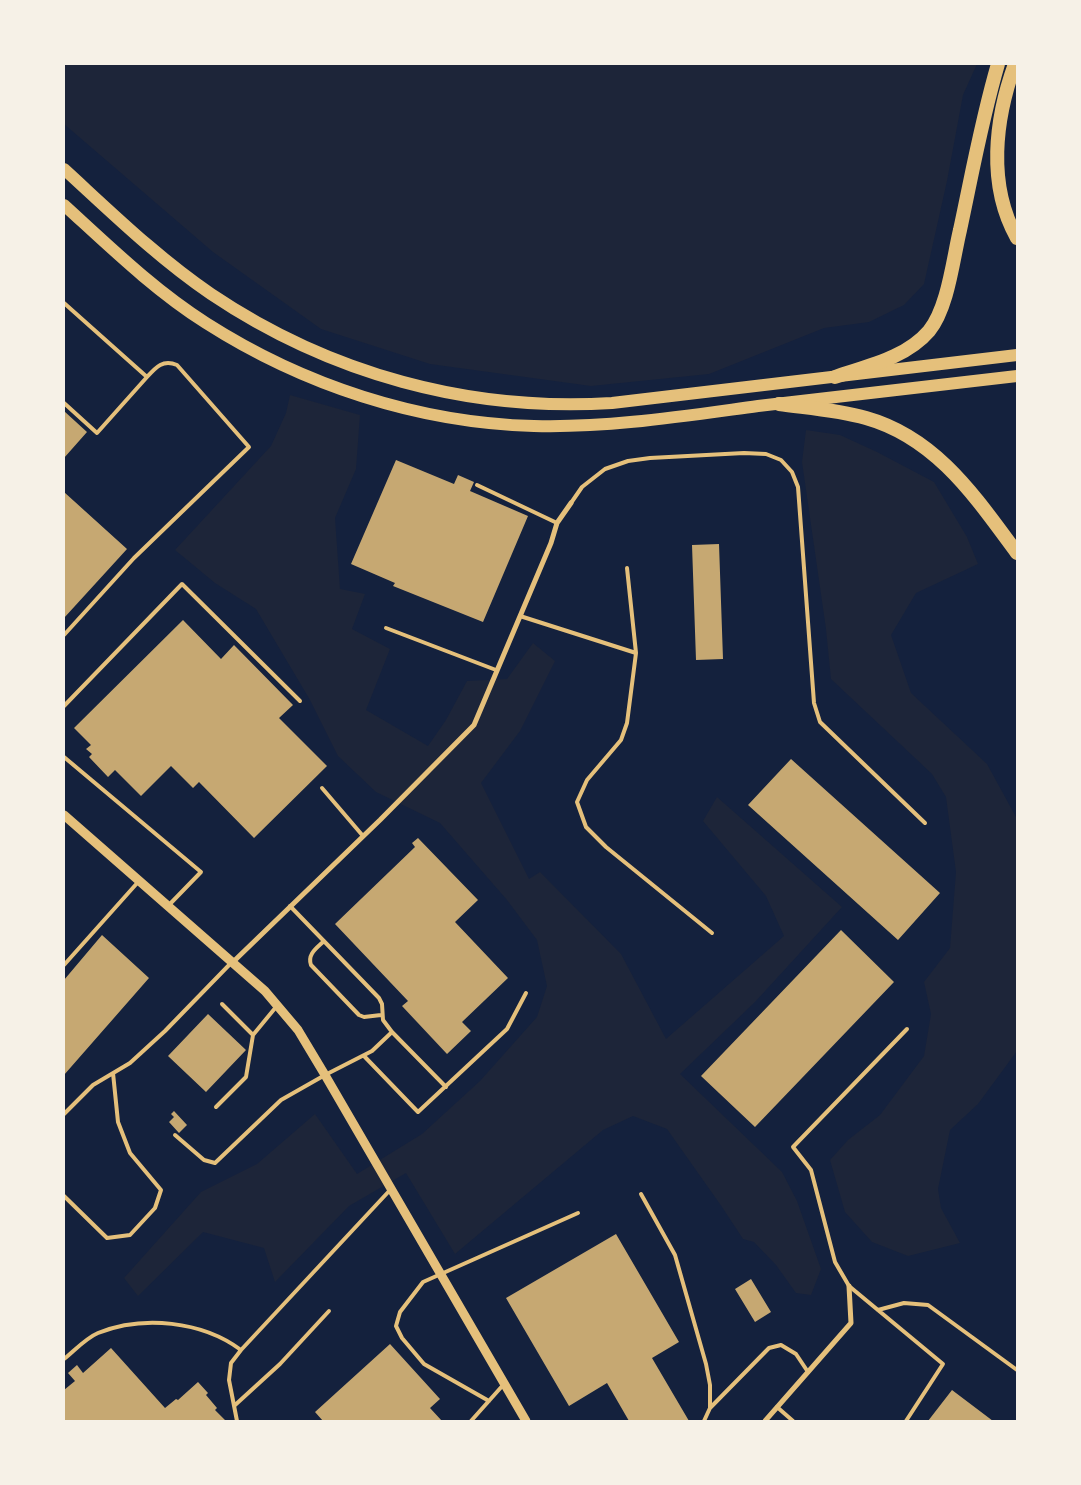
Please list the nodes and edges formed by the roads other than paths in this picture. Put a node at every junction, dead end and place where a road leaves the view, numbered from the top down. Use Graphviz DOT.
graph roads {
  1 [pos="998,64"];
  2 [pos="1015,64"];
  3 [pos="64,169"];
  4 [pos="64,205"];
  5 [pos="1017,238"];
  6 [pos="64,303"];
  7 [pos="1017,355"];
  8 [pos="147,376"];
  9 [pos="1017,376"];
  10 [pos="835,377"];
  11 [pos="64,403"];
  12 [pos="779,404"];
  13 [pos="477,484"];
  14 [pos="571,503"];
  15 [pos="557,523"];
  16 [pos="1017,553"];
  17 [pos="628,568"];
  18 [pos="520,616"];
  19 [pos="386,628"];
  20 [pos="64,635"];
  21 [pos="636,653"];
  22 [pos="496,670"];
  23 [pos="300,701"];
  24 [pos="64,706"];
  25 [pos="64,757"];
  26 [pos="322,788"];
  27 [pos="64,815"];
  28 [pos="925,823"];
  29 [pos="363,836"];
  30 [pos="139,881"];
  31 [pos="168,906"];
  32 [pos="290,906"];
  33 [pos="712,933"];
  34 [pos="324,941"];
  35 [pos="233,962"];
  36 [pos="64,965"];
  37 [pos="526,993"];
  38 [pos="222,1004"];
  39 [pos="278,1005"];
  40 [pos="381,1014"];
  41 [pos="907,1029"];
  42 [pos="392,1032"];
  43 [pos="253,1035"];
  44 [pos="364,1056"];
  45 [pos="113,1073"];
  46 [pos="325,1074"];
  47 [pos="446,1087"];
  48 [pos="216,1107"];
  49 [pos="64,1114"];
  50 [pos="175,1135"];
  51 [pos="391,1189"];
  52 [pos="641,1194"];
  53 [pos="64,1196"];
  54 [pos="578,1213"];
  55 [pos="441,1275"];
  56 [pos="849,1286"];
  57 [pos="878,1310"];
  58 [pos="329,1311"];
  59 [pos="240,1350"];
  60 [pos="64,1359"];
  61 [pos="1017,1370"];
  62 [pos="808,1372"];
  63 [pos="504,1384"];
  64 [pos="489,1401"];
  65 [pos="234,1406"];
  66 [pos="777,1407"];
  67 [pos="710,1408"];
  68 [pos="237,1421"];
  69 [pos="471,1421"];
  70 [pos="526,1421"];
  71 [pos="704,1421"];
  72 [pos="765,1421"];
  73 [pos="793,1421"];
  74 [pos="906,1421"];
  1 -- 10 [label="highway"];
  2 -- 5 [label="highway"];
  3 -- 10 [label="main road"];
  4 -- 12 [label="main road"];
  6 -- 8 [label="lane"];
  7 -- 10 [label="main road"];
  8 -- 11 [label="lane"];
  8 -- 20 [label="lane"];
  9 -- 12 [label="main road"];
  12 -- 16 [label="highway"];
  13 -- 15 [label="lane"];
  14 -- 15 [label="street"];
  14 -- 28 [label="lane"];
  15 -- 18 [label="street"];
  17 -- 21 [label="lane"];
  18 -- 21 [label="lane"];
  18 -- 22 [label="street"];
  19 -- 22 [label="lane"];
  21 -- 33 [label="lane"];
  22 -- 29 [label="street"];
  23 -- 24 [label="lane"];
  25 -- 31 [label="lane"];
  26 -- 29 [label="lane"];
  27 -- 30 [label="street"];
  29 -- 32 [label="street"];
  30 -- 31 [label="street"];
  30 -- 36 [label="lane"];
  31 -- 35 [label="street"];
  32 -- 34 [label="lane"];
  32 -- 35 [label="street"];
  34 -- 40 [label="lane"];
  34 -- 40 [label="lane"];
  35 -- 39 [label="street"];
  35 -- 45 [label="lane"];
  37 -- 47 [label="lane"];
  38 -- 43 [label="lane"];
  39 -- 43 [label="lane"];
  39 -- 46 [label="street"];
  40 -- 42 [label="lane"];
  41 -- 56 [label="lane"];
  42 -- 44 [label="lane"];
  42 -- 47 [label="lane"];
  43 -- 48 [label="lane"];
  44 -- 46 [label="lane"];
  44 -- 47 [label="lane"];
  45 -- 49 [label="lane"];
  45 -- 53 [label="lane"];
  46 -- 50 [label="lane"];
  46 -- 51 [label="street"];
  51 -- 55 [label="street"];
  51 -- 59 [label="lane"];
  52 -- 67 [label="lane"];
  54 -- 55 [label="lane"];
  55 -- 63 [label="street"];
  55 -- 64 [label="lane"];
  56 -- 57 [label="lane"];
  56 -- 62 [label="street"];
  57 -- 61 [label="lane"];
  57 -- 74 [label="lane"];
  58 -- 65 [label="lane"];
  59 -- 60 [label="lane"];
  59 -- 65 [label="lane"];
  62 -- 66 [label="street"];
  62 -- 67 [label="lane"];
  63 -- 64 [label="lane"];
  63 -- 70 [label="street"];
  64 -- 69 [label="lane"];
  65 -- 68 [label="lane"];
  66 -- 72 [label="street"];
  66 -- 73 [label="lane"];
  67 -- 71 [label="lane"];
}
